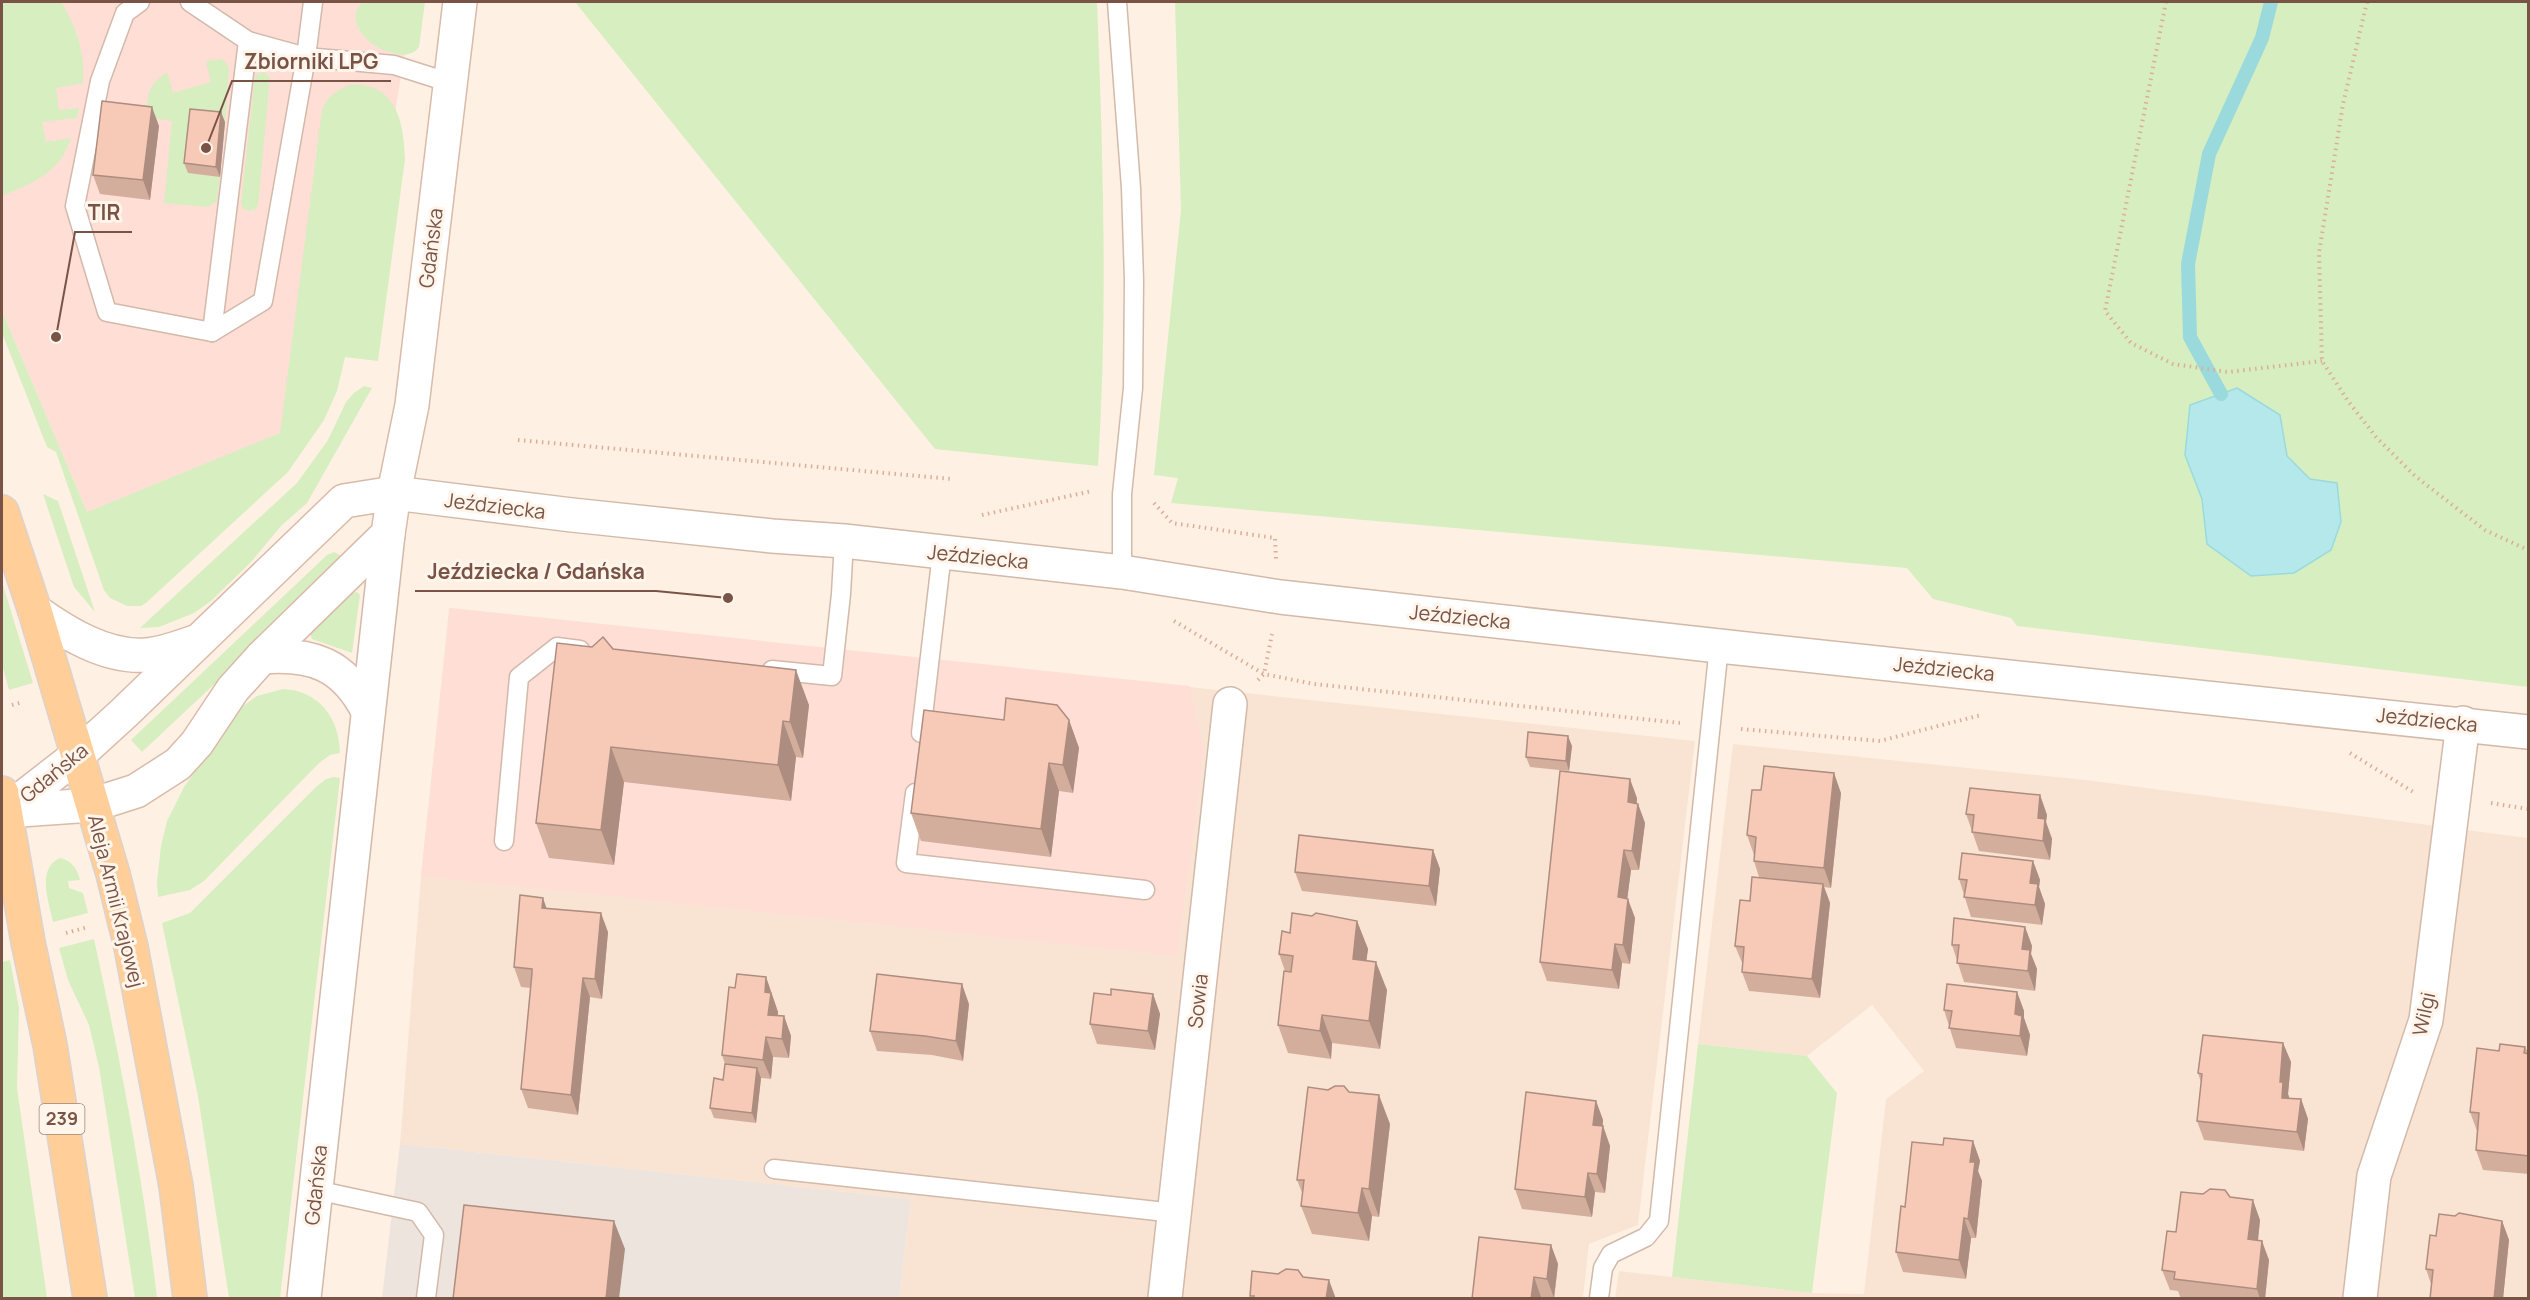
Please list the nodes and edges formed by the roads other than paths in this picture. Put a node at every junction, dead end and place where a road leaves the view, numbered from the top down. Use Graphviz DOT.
graph roads {
  1 [pos="140,2"];
  2 [pos="190,2"];
  3 [pos="313,2"];
  4 [pos="460,2"];
  5 [pos="1117,2"];
  6 [pos="248,41"];
  7 [pos="306,57"];
  8 [pos="452,81"];
  9 [pos="212,332"];
  10 [pos="394,493"];
  11 [pos="2,512"];
  12 [pos="388,534"];
  13 [pos="844,541"];
  14 [pos="942,553"];
  15 [pos="1122,572"];
  16 [pos="35,611"];
  17 [pos="203,639"];
  18 [pos="1719,646"];
  19 [pos="602,652"];
  20 [pos="262,657"];
  21 [pos="751,668"];
  22 [pos="1230,704"];
  23 [pos="368,711"];
  24 [pos="2463,723"];
  25 [pos="2529,732"];
  26 [pos="920,748"];
  27 [pos="78,755"];
  28 [pos="917,771"];
  29 [pos="92,805"];
  30 [pos="3,806"];
  31 [pos="504,841"];
  32 [pos="1145,890"];
  33 [pos="774,1169"];
  34 [pos="316,1190"];
  35 [pos="1174,1213"];
  36 [pos="90,1299"];
  37 [pos="190,1299"];
  38 [pos="304,1299"];
  39 [pos="426,1299"];
  40 [pos="1166,1299"];
  41 [pos="1599,1299"];
  42 [pos="2360,1299"];
  1 -- 9 [label="lane"];
  2 -- 6 [label="lane"];
  3 -- 7 [label="lane"];
  4 -- 8 [label="street, Gdańska"];
  5 -- 15 [label="lane"];
  6 -- 7 [label="lane"];
  6 -- 9 [label="lane"];
  7 -- 8 [label="lane"];
  7 -- 9 [label="lane"];
  8 -- 10 [label="street, Gdańska"];
  10 -- 12 [label="street, Gdańska"];
  10 -- 13 [label="street, Jeździecka"];
  10 -- 17 [label="street, Gdańska"];
  11 -- 16 [label="main road, Aleja Armii Krajowej"];
  12 -- 20 [label="street, Gdańska"];
  12 -- 23 [label="street, Gdańska"];
  13 -- 14 [label="street, Jeździecka"];
  13 -- 21 [label="lane"];
  14 -- 15 [label="street, Jeździecka"];
  14 -- 26 [label="lane"];
  15 -- 18 [label="street, Jeździecka"];
  16 -- 17 [label="street"];
  16 -- 27 [label="main road, Aleja Armii Krajowej"];
  17 -- 27 [label="street, Gdańska"];
  18 -- 24 [label="street, Jeździecka"];
  18 -- 41 [label="lane"];
  19 -- 31 [label="lane"];
  20 -- 23 [label="street"];
  20 -- 29 [label="street, Gdańska"];
  22 -- 35 [label="street, Sowia"];
  23 -- 34 [label="street, Gdańska"];
  24 -- 25 [label="street, Jeździecka"];
  24 -- 42 [label="street, Wilgi"];
  27 -- 29 [label="main road, Aleja Armii Krajowej"];
  27 -- 30 [label="street, Gdańska"];
  28 -- 32 [label="lane"];
  29 -- 30 [label="street, Gdańska"];
  29 -- 37 [label="main road, Aleja Armii Krajowej"];
  30 -- 36 [label="main road, 239"];
  33 -- 35 [label="lane"];
  34 -- 38 [label="street, Gdańska"];
  34 -- 39 [label="lane"];
  35 -- 40 [label="street, Sowia"];
}
